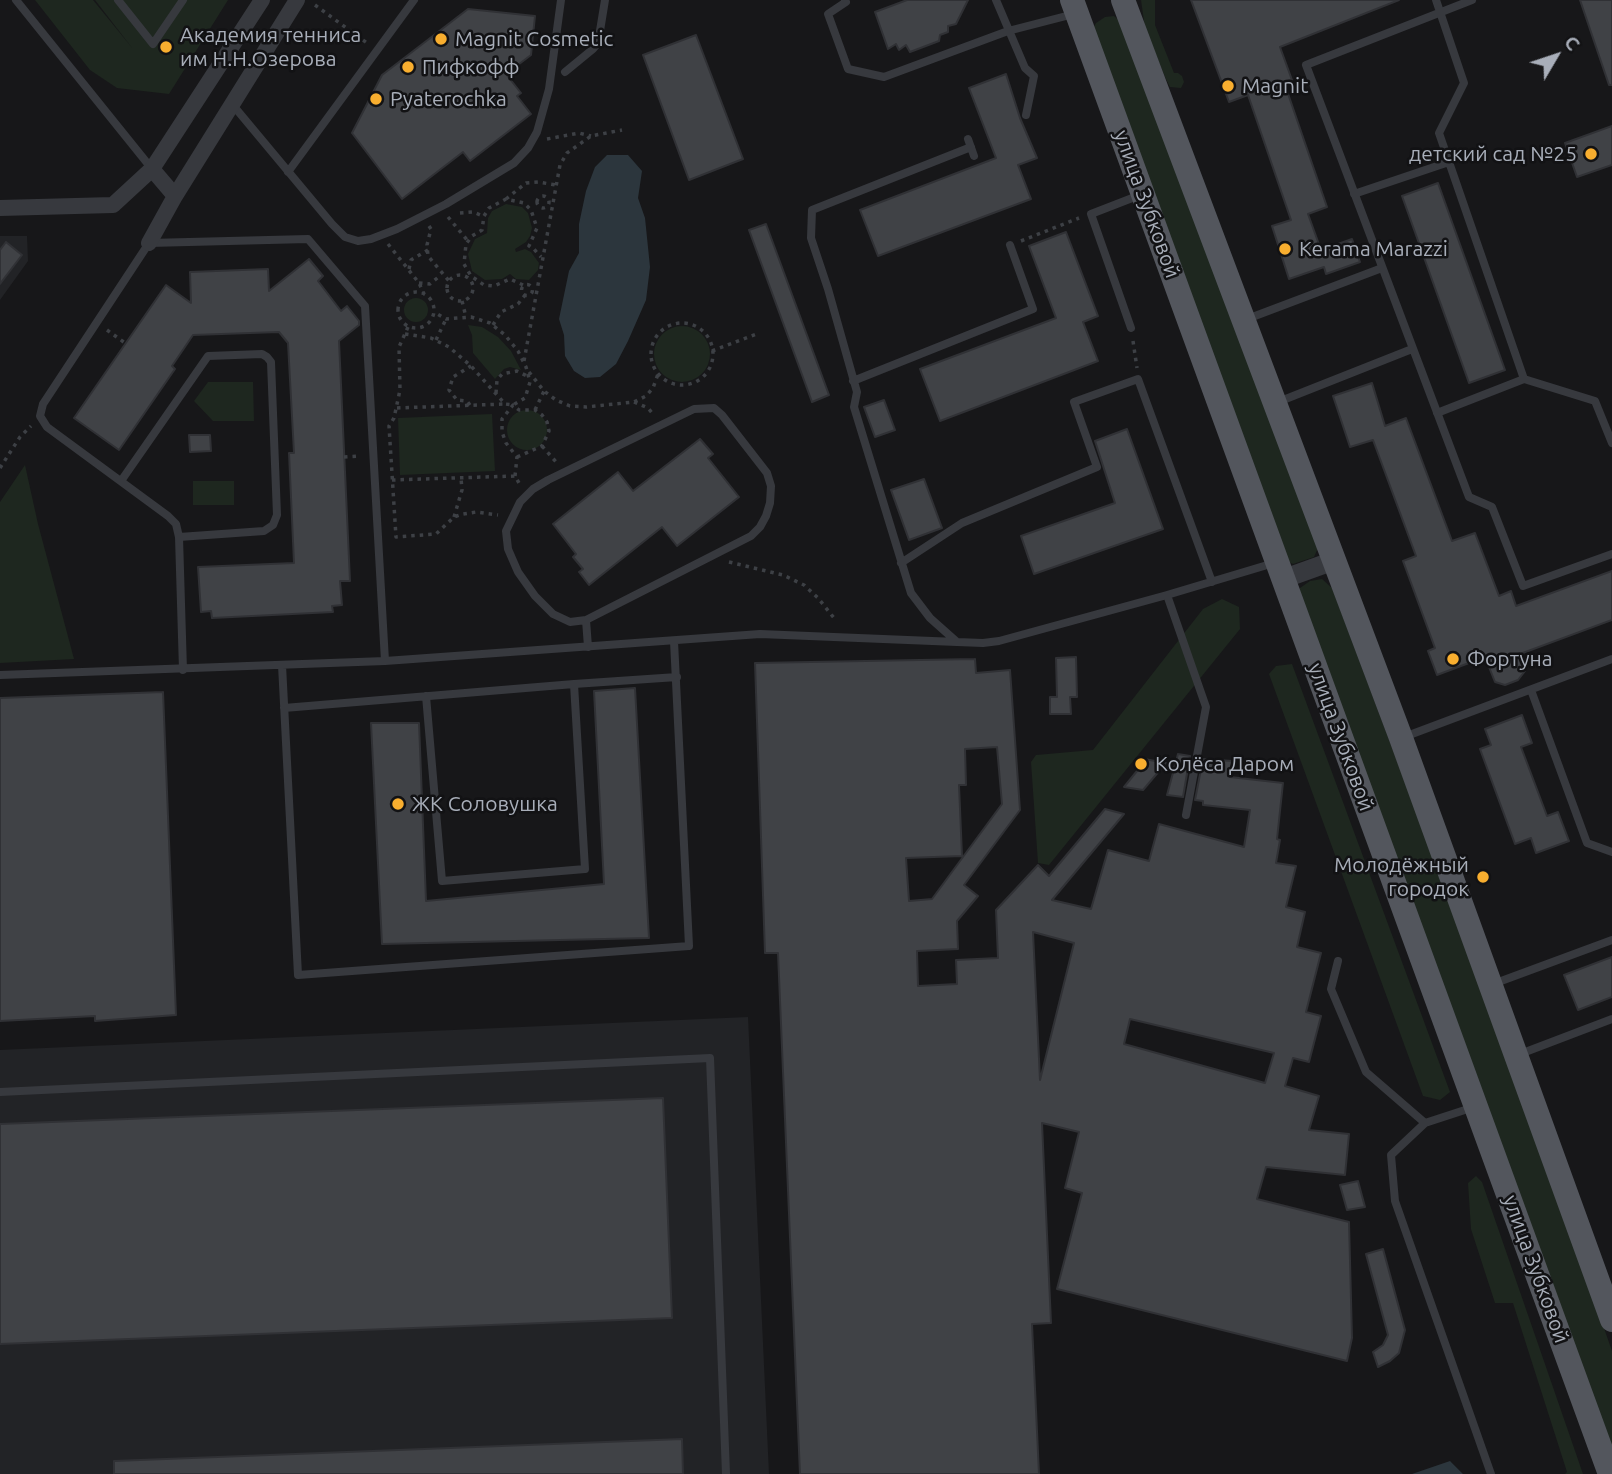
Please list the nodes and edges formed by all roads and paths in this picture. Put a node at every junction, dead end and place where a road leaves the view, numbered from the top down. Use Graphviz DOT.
graph roads {
  1 [pos="16,0"];
  2 [pos="118,0"];
  3 [pos="183,0"];
  4 [pos="261,0"];
  5 [pos="297,0"];
  6 [pos="414,0"];
  7 [pos="561,0"];
  8 [pos="605,0"];
  9 [pos="845,0"];
  10 [pos="996,0"];
  11 [pos="1123,0"];
  12 [pos="1436,0"];
  13 [pos="1472,0"];
  14 [pos="315,5"];
  15 [pos="1075,7"];
  16 [pos="1440,12"];
  17 [pos="1008,31"];
  18 [pos="377,51"];
  19 [pos="565,72"];
  20 [pos="232,104"];
  21 [pos="1026,115"];
  22 [pos="622,130"];
  23 [pos="591,136"];
  24 [pos="531,142"];
  25 [pos="971,147"];
  26 [pos="1449,162"];
  27 [pos="152,169"];
  28 [pos="288,172"];
  29 [pos="556,185"];
  30 [pos="1143,194"];
  31 [pos="1354,194"];
  32 [pos="175,196"];
  33 [pos="554,197"];
  34 [pos="506,199"];
  35 [pos="0,208"];
  36 [pos="531,210"];
  37 [pos="1091,214"];
  38 [pos="447,216"];
  39 [pos="484,216"];
  40 [pos="422,217"];
  41 [pos="431,229"];
  42 [pos="381,235"];
  43 [pos="468,242"];
  44 [pos="149,243"];
  45 [pos="1010,245"];
  46 [pos="428,250"];
  47 [pos="542,259"];
  48 [pos="1382,268"];
  49 [pos="409,271"];
  50 [pos="441,275"];
  51 [pos="469,277"];
  52 [pos="538,279"];
  53 [pos="449,281"];
  54 [pos="419,284"];
  55 [pos="525,285"];
  56 [pos="424,293"];
  57 [pos="525,295"];
  58 [pos="462,300"];
  59 [pos="434,312"];
  60 [pos="466,317"];
  61 [pos="446,318"];
  62 [pos="1243,320"];
  63 [pos="96,323"];
  64 [pos="494,325"];
  65 [pos="408,327"];
  66 [pos="1131,328"];
  67 [pos="759,333"];
  68 [pos="405,334"];
  69 [pos="436,340"];
  70 [pos="125,343"];
  71 [pos="1412,349"];
  72 [pos="712,351"];
  73 [pos="525,365"];
  74 [pos="471,366"];
  75 [pos="658,373"];
  76 [pos="529,379"];
  77 [pos="1138,379"];
  78 [pos="1524,379"];
  79 [pos="853,381"];
  80 [pos="544,391"];
  81 [pos="496,396"];
  82 [pos="634,402"];
  83 [pos="505,404"];
  84 [pos="1274,404"];
  85 [pos="470,405"];
  86 [pos="513,405"];
  87 [pos="397,408"];
  88 [pos="536,410"];
  89 [pos="1437,413"];
  90 [pos="40,416"];
  91 [pos="665,423"];
  92 [pos="1612,443"];
  93 [pos="542,446"];
  94 [pos="517,457"];
  95 [pos="0,468"];
  96 [pos="565,471"];
  97 [pos="514,476"];
  98 [pos="461,478"];
  99 [pos="392,480"];
  100 [pos="121,481"];
  101 [pos="519,483"];
  102 [pos="454,517"];
  103 [pos="511,519"];
  104 [pos="179,537"];
  105 [pos="1612,554"];
  106 [pos="710,556"];
  107 [pos="1333,561"];
  108 [pos="901,563"];
  109 [pos="1280,571"];
  110 [pos="1212,582"];
  111 [pos="1167,595"];
  112 [pos="834,618"];
  113 [pos="586,620"];
  114 [pos="674,640"];
  115 [pos="957,642"];
  116 [pos="588,646"];
  117 [pos="1612,659"];
  118 [pos="385,661"];
  119 [pos="282,665"];
  120 [pos="183,670"];
  121 [pos="0,675"];
  122 [pos="677,677"];
  123 [pos="574,684"];
  124 [pos="1531,690"];
  125 [pos="426,696"];
  126 [pos="284,708"];
  127 [pos="1401,738"];
  128 [pos="1186,815"];
  129 [pos="1612,852"];
  130 [pos="1612,940"];
  131 [pos="1338,961"];
  132 [pos="1491,985"];
  133 [pos="1612,1019"];
  134 [pos="1517,1055"];
  135 [pos="0,1092"];
  136 [pos="1477,1106"];
  137 [pos="1425,1123"];
  138 [pos="1612,1320"];
  139 [pos="726,1474"];
  140 [pos="1491,1474"];
  141 [pos="1609,1474"];
  1 -- 27 [label="lane"];
  2 -- 3 [label="lane"];
  4 -- 27 [label="street"];
  5 -- 20 [label="street"];
  6 -- 18 [label="lane"];
  7 -- 24 [label="lane"];
  8 -- 19 [label="lane"];
  9 -- 17 [label="lane"];
  10 -- 17 [label="lane"];
  11 -- 62 [label="main road"];
  12 -- 16 [label="lane"];
  13 -- 16 [label="lane"];
  14 -- 18 [label="path"];
  15 -- 17 [label="lane"];
  15 -- 30 [label="main road, улица Зубковой"];
  16 -- 26 [label="lane"];
  16 -- 31 [label="lane"];
  17 -- 21 [label="lane"];
  18 -- 28 [label="lane"];
  20 -- 28 [label="lane"];
  20 -- 32 [label="street"];
  22 -- 23 [label="path"];
  23 -- 24 [label="path"];
  23 -- 29 [label="path"];
  24 -- 40 [label="lane"];
  25 -- 79 [label="lane"];
  26 -- 31 [label="lane"];
  26 -- 78 [label="lane"];
  27 -- 32 [label="street"];
  27 -- 35 [label="street"];
  28 -- 42 [label="lane"];
  29 -- 33 [label="path"];
  29 -- 34 [label="path"];
  30 -- 37 [label="lane"];
  30 -- 109 [label="main road, улица Зубковой"];
  31 -- 48 [label="lane"];
  32 -- 44 [label="street"];
  33 -- 36 [label="path"];
  33 -- 47 [label="path"];
  34 -- 36 [label="path"];
  34 -- 39 [label="path"];
  36 -- 47 [label="path"];
  37 -- 45 [label="path"];
  37 -- 66 [label="lane"];
  38 -- 39 [label="path"];
  38 -- 41 [label="path"];
  38 -- 43 [label="path"];
  39 -- 43 [label="path"];
  40 -- 41 [label="path"];
  40 -- 42 [label="lane"];
  41 -- 46 [label="path"];
  42 -- 49 [label="path"];
  43 -- 51 [label="path"];
  44 -- 63 [label="lane"];
  44 -- 118 [label="lane"];
  45 -- 79 [label="lane"];
  46 -- 49 [label="path"];
  46 -- 50 [label="path"];
  47 -- 52 [label="path"];
  48 -- 62 [label="lane"];
  48 -- 71 [label="lane"];
  49 -- 54 [label="path"];
  50 -- 53 [label="path"];
  50 -- 54 [label="path"];
  51 -- 53 [label="path"];
  51 -- 55 [label="path"];
  51 -- 58 [label="path"];
  52 -- 55 [label="path"];
  52 -- 73 [label="path"];
  53 -- 58 [label="path"];
  54 -- 56 [label="path"];
  55 -- 57 [label="path"];
  55 -- 57 [label="path"];
  56 -- 59 [label="path"];
  56 -- 65 [label="path"];
  57 -- 64 [label="path"];
  58 -- 60 [label="path"];
  59 -- 61 [label="path"];
  59 -- 65 [label="path"];
  60 -- 61 [label="path"];
  60 -- 64 [label="path"];
  61 -- 69 [label="path"];
  62 -- 84 [label="main road"];
  63 -- 70 [label="path"];
  63 -- 90 [label="lane"];
  64 -- 73 [label="path"];
  65 -- 68 [label="path"];
  66 -- 77 [label="path"];
  67 -- 72 [label="path"];
  68 -- 69 [label="path"];
  68 -- 87 [label="path"];
  69 -- 74 [label="path"];
  71 -- 84 [label="lane"];
  71 -- 89 [label="lane"];
  72 -- 75 [label="path"];
  72 -- 75 [label="path"];
  73 -- 76 [label="path"];
  73 -- 80 [label="path"];
  74 -- 81 [label="path"];
  74 -- 85 [label="path"];
  75 -- 82 [label="path"];
  76 -- 81 [label="path"];
  76 -- 86 [label="path"];
  77 -- 108 [label="lane"];
  77 -- 110 [label="lane"];
  78 -- 89 [label="lane"];
  78 -- 92 [label="lane"];
  79 -- 108 [label="lane"];
  80 -- 82 [label="path"];
  80 -- 88 [label="path"];
  81 -- 83 [label="path"];
  82 -- 91 [label="path"];
  83 -- 85 [label="path"];
  83 -- 86 [label="path"];
  84 -- 107 [label="main road"];
  85 -- 87 [label="path"];
  86 -- 88 [label="path"];
  86 -- 94 [label="path"];
  87 -- 99 [label="path"];
  88 -- 93 [label="path"];
  89 -- 105 [label="lane"];
  90 -- 95 [label="path"];
  90 -- 100 [label="lane"];
  91 -- 96 [label="lane"];
  91 -- 106 [label="lane"];
  93 -- 94 [label="path"];
  93 -- 96 [label="path"];
  94 -- 97 [label="path"];
  96 -- 103 [label="lane"];
  97 -- 98 [label="path"];
  97 -- 101 [label="path"];
  98 -- 99 [label="path"];
  98 -- 102 [label="path"];
  99 -- 102 [label="path"];
  100 -- 104 [label="lane"];
  100 -- 104 [label="lane"];
  102 -- 103 [label="path"];
  103 -- 113 [label="lane"];
  104 -- 120 [label="lane"];
  106 -- 112 [label="path"];
  106 -- 113 [label="lane"];
  107 -- 109 [label="street"];
  107 -- 127 [label="main road"];
  108 -- 115 [label="lane"];
  109 -- 110 [label="lane"];
  109 -- 136 [label="main road, улица Зубковой"];
  110 -- 111 [label="lane"];
  111 -- 115 [label="lane"];
  111 -- 128 [label="lane"];
  113 -- 116 [label="lane"];
  114 -- 115 [label="lane"];
  114 -- 116 [label="lane"];
  114 -- 122 [label="lane"];
  116 -- 118 [label="lane"];
  117 -- 124 [label="lane"];
  118 -- 119 [label="lane"];
  119 -- 120 [label="lane"];
  119 -- 126 [label="lane"];
  120 -- 121 [label="lane"];
  122 -- 123 [label="lane"];
  122 -- 126 [label="lane"];
  123 -- 125 [label="lane"];
  123 -- 125 [label="lane"];
  124 -- 127 [label="lane"];
  124 -- 129 [label="lane"];
  125 -- 126 [label="lane"];
  127 -- 132 [label="main road"];
  130 -- 132 [label="lane"];
  131 -- 137 [label="lane"];
  132 -- 134 [label="main road"];
  133 -- 134 [label="lane"];
  134 -- 138 [label="main road"];
  135 -- 139 [label="lane"];
  136 -- 137 [label="lane"];
  136 -- 141 [label="main road, улица Зубковой"];
  137 -- 140 [label="lane"];
}
